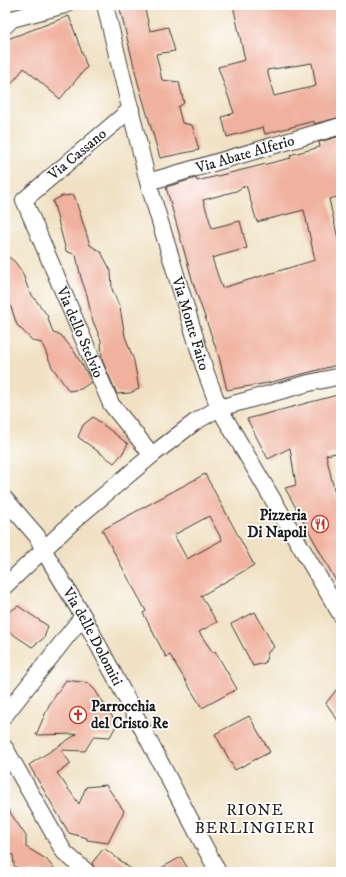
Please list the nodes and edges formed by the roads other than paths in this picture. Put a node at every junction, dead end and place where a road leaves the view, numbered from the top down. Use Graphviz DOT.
graph roads {
  1 [pos="65,5"];
  2 [pos="105,5"];
  3 [pos="9,17"];
  4 [pos="131,109"];
  5 [pos="341,126"];
  6 [pos="148,182"];
  7 [pos="24,200"];
  8 [pos="341,376"];
  9 [pos="219,408"];
  10 [pos="152,455"];
  11 [pos="5,499"];
  12 [pos="44,551"];
  13 [pos="5,586"];
  14 [pos="341,615"];
  15 [pos="83,616"];
  16 [pos="5,715"];
  17 [pos="5,748"];
  18 [pos="87,872"];
  19 [pos="218,872"];
  1 -- 3 [label="street"];
  2 -- 4 [label="street, Via Monte Faito"];
  4 -- 6 [label="street, Via Monte Faito"];
  4 -- 7 [label="street, Via Cassano"];
  5 -- 6 [label="street, Via Abate Alferio"];
  6 -- 9 [label="street, Via Monte Faito"];
  7 -- 10 [label="street, Via dello Stelvio"];
  8 -- 9 [label="street"];
  9 -- 10 [label="street"];
  9 -- 14 [label="street, Via Monte Faito"];
  10 -- 12 [label="street"];
  11 -- 12 [label="street"];
  12 -- 13 [label="street"];
  12 -- 15 [label="street, Via delle Dolomiti"];
  15 -- 16 [label="street"];
  15 -- 19 [label="street, Via delle Dolomiti"];
  17 -- 18 [label="street"];
}
